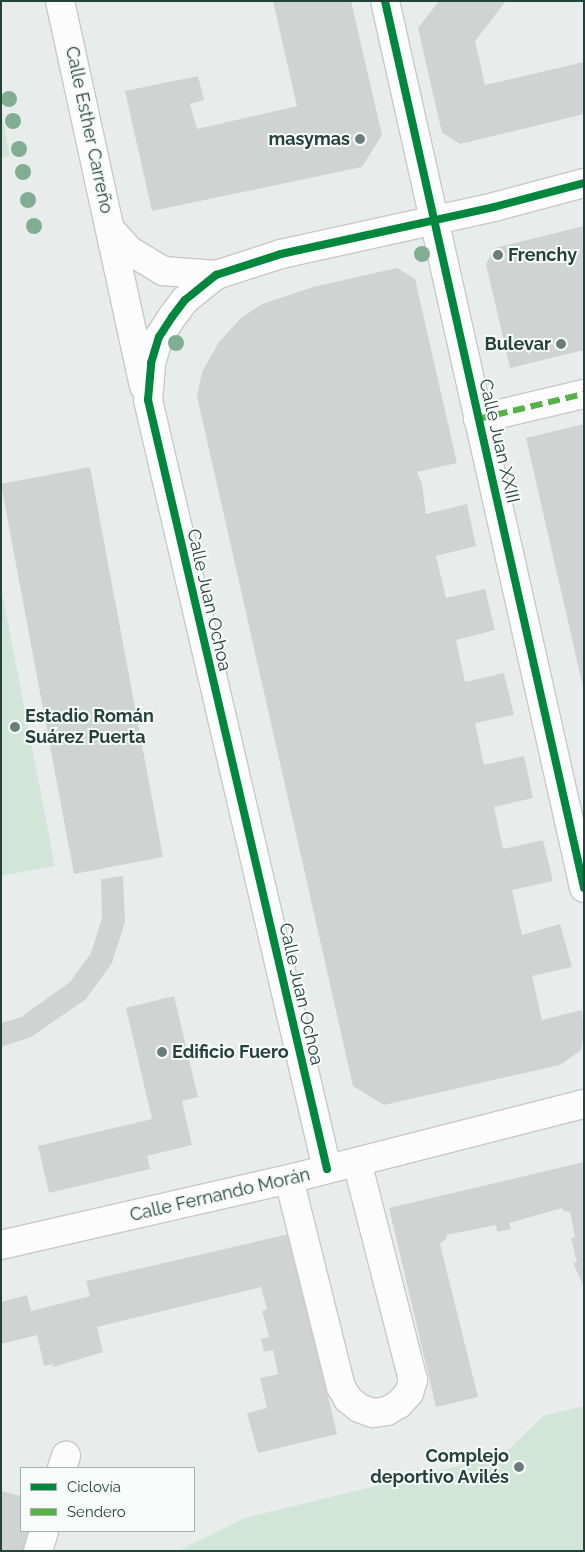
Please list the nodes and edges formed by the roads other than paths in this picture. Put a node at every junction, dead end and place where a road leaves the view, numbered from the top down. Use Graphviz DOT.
graph roads {
  1 [pos="60,1"];
  2 [pos="389,5"];
  3 [pos="584,183"];
  4 [pos="433,220"];
  5 [pos="110,229"];
  6 [pos="216,275"];
  7 [pos="584,394"];
  8 [pos="148,400"];
  9 [pos="478,419"];
  10 [pos="584,888"];
  11 [pos="584,1104"];
  12 [pos="357,1162"];
  13 [pos="328,1169"];
  14 [pos="289,1179"];
  15 [pos="1,1245"];
  16 [pos="44,1532"];
  17 [pos="38,1551"];
  1 -- 5 [label="street, Calle Esther Carreño"];
  2 -- 4 [label="street, Calle Juan XXIII"];
  3 -- 4 [label="street, Calle Juan Ochoa"];
  4 -- 6 [label="street, Calle Juan Ochoa"];
  4 -- 9 [label="street, Calle Juan XXIII"];
  5 -- 6 [label="street, Calle Esther Carreño"];
  5 -- 8 [label="street"];
  6 -- 8 [label="street, Calle Juan Ochoa"];
  7 -- 9 [label="street"];
  8 -- 13 [label="street, Calle Juan Ochoa"];
  9 -- 10 [label="street, Calle Juan XXIII"];
  11 -- 12 [label="street, Calle Fernando Morán"];
  12 -- 13 [label="street, Calle Fernando Morán"];
  12 -- 14 [label="street"];
  13 -- 14 [label="street, Calle Fernando Morán"];
  14 -- 15 [label="street, Calle Fernando Morán"];
  16 -- 17 [label="street"];
}
